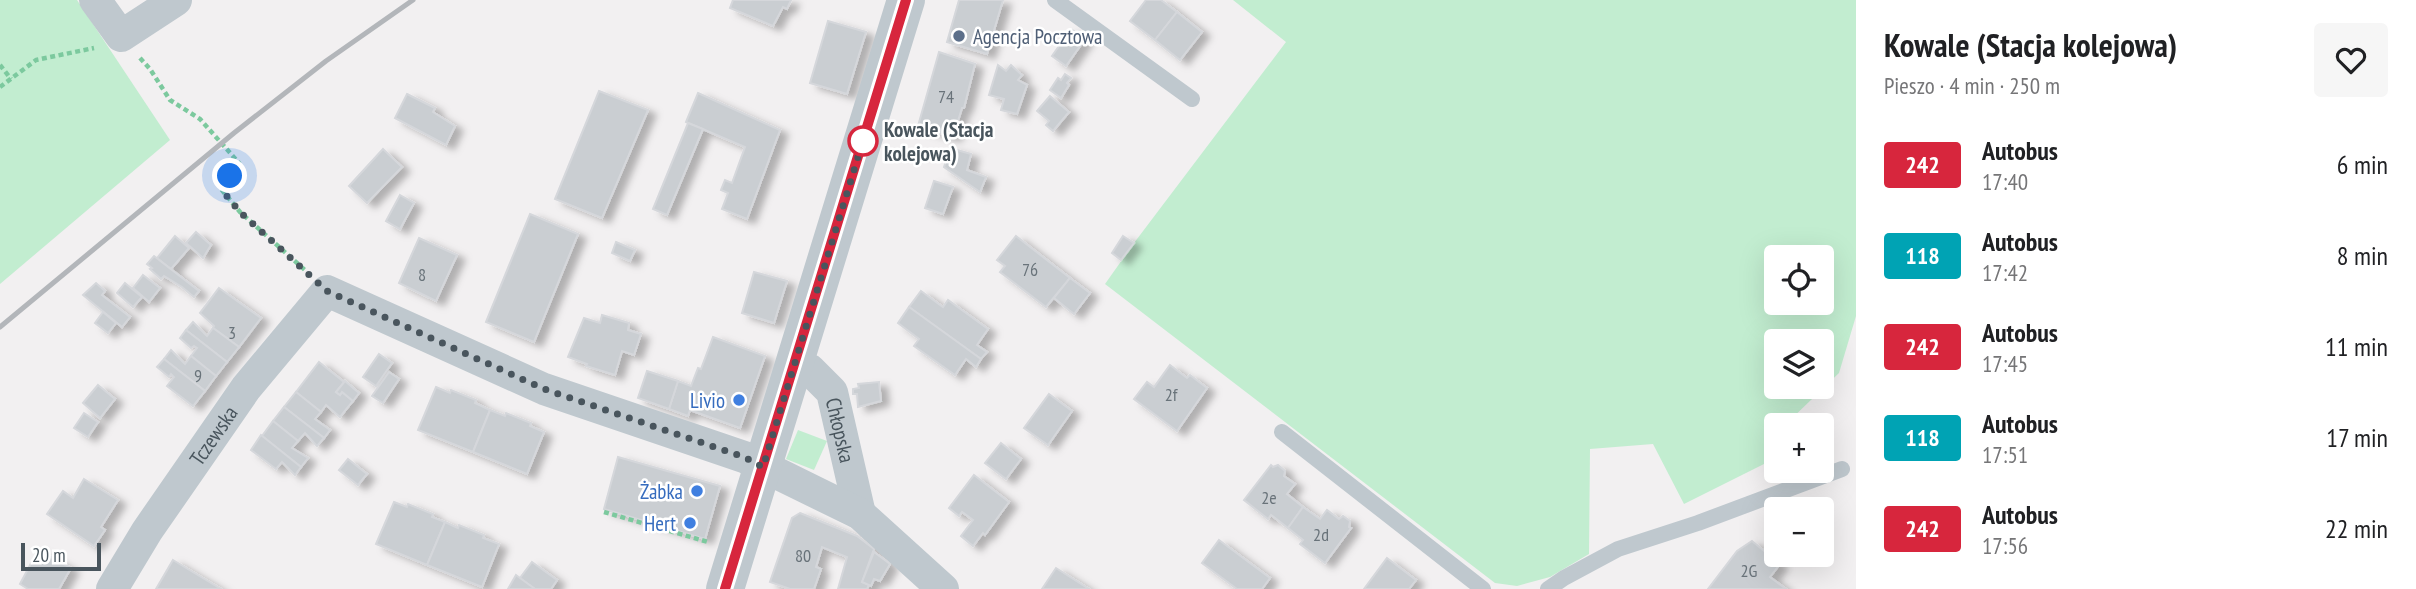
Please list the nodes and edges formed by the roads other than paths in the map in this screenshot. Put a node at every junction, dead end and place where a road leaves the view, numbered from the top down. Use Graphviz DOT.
graph roads {
  1 [pos="95,0"];
  2 [pos="176,0"];
  3 [pos="906,0"];
  4 [pos="1055,0"];
  5 [pos="1192,99"];
  6 [pos="794,365"];
  7 [pos="1282,432"];
  8 [pos="763,467"];
  9 [pos="1842,469"];
  10 [pos="860,514"];
  11 [pos="112,589"];
  12 [pos="725,589"];
  13 [pos="943,589"];
  14 [pos="1483,589"];
  15 [pos="1548,589"];
  1 -- 2 [label="street"];
  3 -- 6 [label="street"];
  4 -- 5 [label="lane"];
  6 -- 8 [label="street"];
  6 -- 10 [label="street, Chłopska"];
  7 -- 14 [label="lane"];
  8 -- 10 [label="street"];
  8 -- 11 [label="street, Tczewska"];
  8 -- 12 [label="street"];
  9 -- 15 [label="lane"];
  10 -- 13 [label="street"];
}
